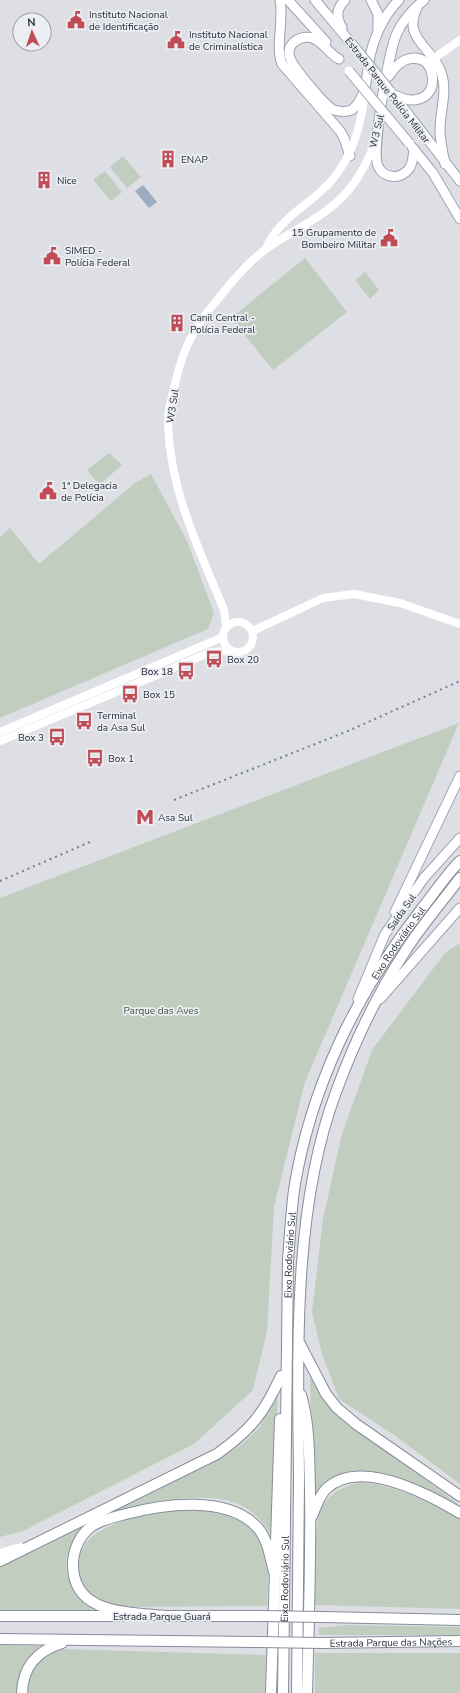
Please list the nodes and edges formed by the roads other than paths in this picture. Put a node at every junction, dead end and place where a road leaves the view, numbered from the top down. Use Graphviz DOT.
graph roads {
  1 [pos="280,0"];
  2 [pos="288,0"];
  3 [pos="315,0"];
  4 [pos="345,0"];
  5 [pos="371,0"];
  6 [pos="399,0"];
  7 [pos="422,2"];
  8 [pos="378,30"];
  9 [pos="348,40"];
  10 [pos="460,40"];
  11 [pos="433,58"];
  12 [pos="339,59"];
  13 [pos="387,79"];
  14 [pos="365,87"];
  15 [pos="391,93"];
  16 [pos="376,142"];
  17 [pos="412,146"];
  18 [pos="350,156"];
  19 [pos="445,164"];
  20 [pos="460,181"];
  21 [pos="460,219"];
  22 [pos="266,249"];
  23 [pos="224,610"];
  24 [pos="238,622"];
  25 [pos="460,624"];
  26 [pos="226,626"];
  27 [pos="253,631"];
  28 [pos="223,637"];
  29 [pos="231,651"];
  30 [pos="0,732"];
  31 [pos="0,741"];
  32 [pos="460,776"];
  33 [pos="460,838"];
  34 [pos="460,861"];
  35 [pos="460,878"];
  36 [pos="460,908"];
  37 [pos="460,915"];
  38 [pos="447,921"];
  39 [pos="385,934"];
  40 [pos="373,1007"];
  41 [pos="350,1018"];
  42 [pos="300,1344"];
  43 [pos="286,1346"];
  44 [pos="281,1376"];
  45 [pos="297,1384"];
  46 [pos="460,1496"];
  47 [pos="460,1513"];
  48 [pos="310,1520"];
  49 [pos="47,1539"];
  50 [pos="0,1553"];
  51 [pos="0,1561"];
  52 [pos="274,1572"];
  53 [pos="460,1614"];
  54 [pos="0,1616"];
  55 [pos="166,1616"];
  56 [pos="420,1619"];
  57 [pos="460,1620"];
  58 [pos="0,1638"];
  59 [pos="71,1640"];
  60 [pos="460,1641"];
  61 [pos="22,1693"];
  62 [pos="271,1693"];
  63 [pos="283,1693"];
  64 [pos="297,1693"];
  65 [pos="307,1693"];
  1 -- 18 [label="main road"];
  2 -- 12 [label="main road, Estrada Parque Polícia Militar"];
  3 -- 9 [label="main road, Estrada Parque Polícia Militar"];
  4 -- 9 [label="main road"];
  5 -- 8 [label="main road"];
  6 -- 8 [label="main road, W3 Sul"];
  7 -- 11 [label="main road"];
  7 -- 13 [label="main road, W3 Sul"];
  8 -- 14 [label="main road, W3 Sul"];
  9 -- 15 [label="main road, Estrada Parque Polícia Militar, bridge"];
  10 -- 11 [label="street"];
  11 -- 19 [label="main road"];
  12 -- 14 [label="main road"];
  12 -- 17 [label="main road, Estrada Parque Polícia Militar, bridge"];
  13 -- 15 [label="main road"];
  13 -- 16 [label="main road, W3 Sul"];
  14 -- 18 [label="street, W3 Sul"];
  15 -- 19 [label="main road, Estrada Parque Polícia Militar"];
  16 -- 17 [label="main road"];
  16 -- 22 [label="street, W3 Sul"];
  17 -- 21 [label="main road, Estrada Parque Polícia Militar"];
  18 -- 22 [label="street, W3 Sul"];
  19 -- 20 [label="main road, Estrada Parque Polícia Militar"];
  22 -- 23 [label="street, W3 Sul"];
  23 -- 24 [label="street, W3 Sul"];
  23 -- 26 [label="street, W3 Sul"];
  24 -- 26 [label="street"];
  24 -- 27 [label="street"];
  25 -- 27 [label="street"];
  26 -- 28 [label="street"];
  27 -- 29 [label="street"];
  28 -- 29 [label="street"];
  28 -- 30 [label="street"];
  29 -- 31 [label="street"];
  32 -- 39 [label="main road"];
  33 -- 39 [label="main road, Saída Sul"];
  34 -- 41 [label="highway, Eixo Rodoviário Sul"];
  35 -- 40 [label="highway, Eixo Rodoviário Sul"];
  36 -- 38 [label="main road"];
  37 -- 38 [label="main road"];
  38 -- 40 [label="main road"];
  39 -- 41 [label="main road, Saída Sul"];
  40 -- 42 [label="highway, Eixo Rodoviário Sul"];
  41 -- 43 [label="highway, Eixo Rodoviário Sul"];
  42 -- 45 [label="highway, Eixo Rodoviário Sul"];
  42 -- 46 [label="highway"];
  43 -- 44 [label="highway"];
  43 -- 63 [label="highway, Eixo Rodoviário Sul"];
  44 -- 49 [label="highway"];
  44 -- 52 [label="highway"];
  45 -- 48 [label="highway"];
  45 -- 64 [label="highway, Eixo Rodoviário Sul"];
  47 -- 48 [label="highway"];
  48 -- 65 [label="highway"];
  49 -- 50 [label="street"];
  49 -- 51 [label="highway"];
  52 -- 55 [label="highway"];
  52 -- 62 [label="highway"];
  53 -- 56 [label="highway"];
  54 -- 55 [label="highway, Estrada Parque Guará"];
  55 -- 56 [label="highway, Estrada Parque Guará, bridge"];
  56 -- 57 [label="highway"];
  58 -- 59 [label="highway"];
  59 -- 60 [label="highway, Estrada Parque das Nações, bridge"];
  59 -- 61 [label="highway"];
}
